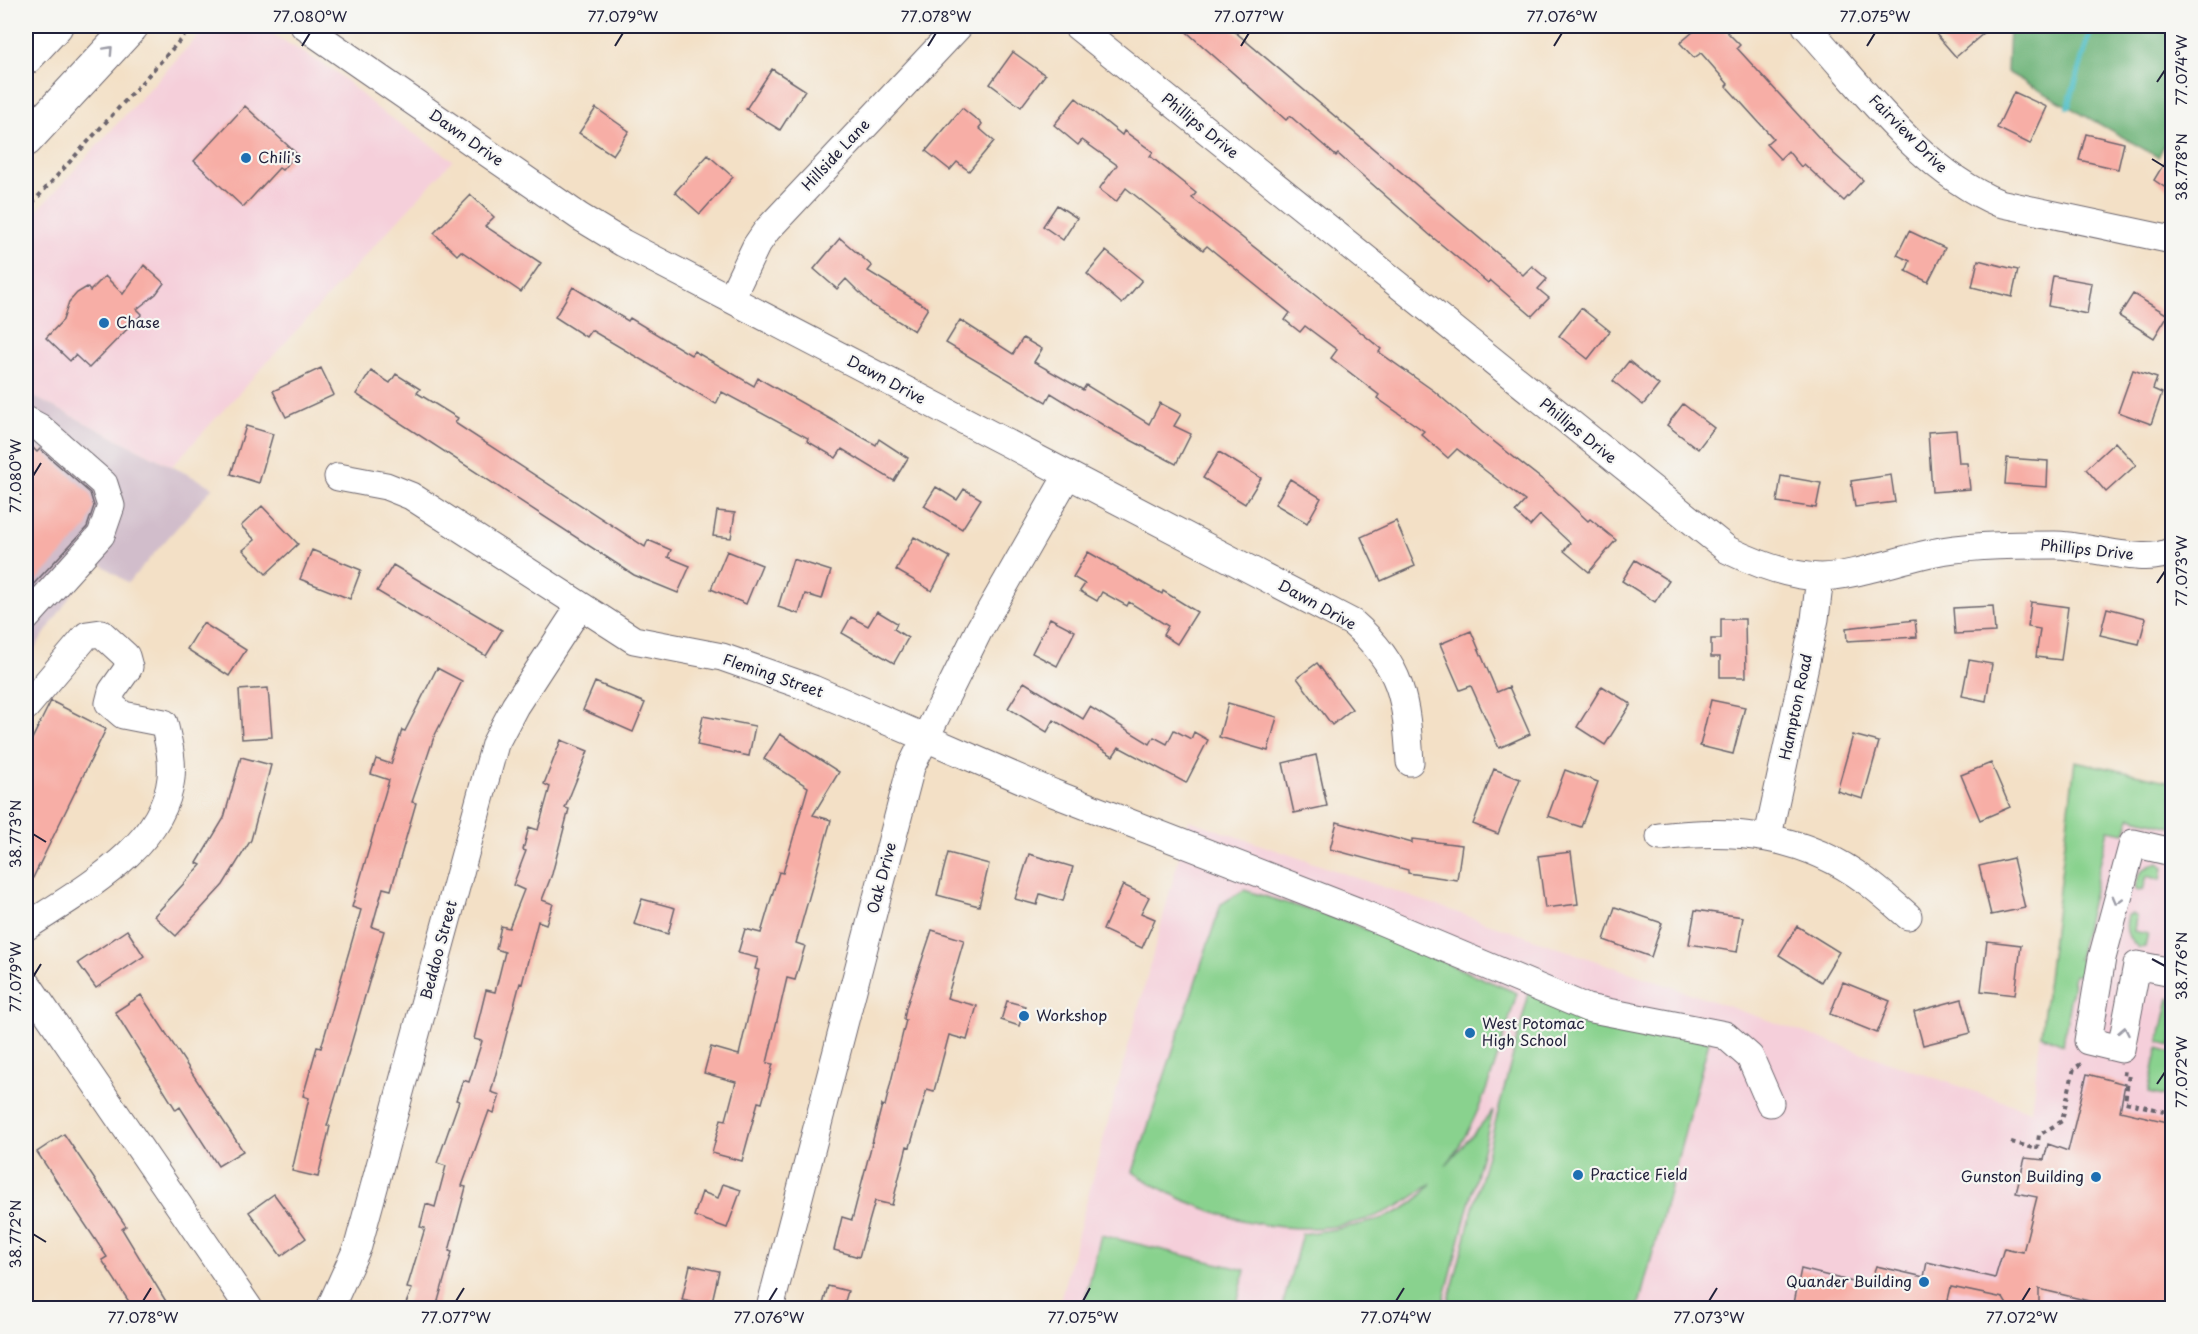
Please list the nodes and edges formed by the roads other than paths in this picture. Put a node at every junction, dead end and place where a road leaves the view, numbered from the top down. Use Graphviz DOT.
graph roads {
  1 [pos="56,26"];
  2 [pos="132,26"];
  3 [pos="304,26"];
  4 [pos="959,26"];
  5 [pos="1077,26"];
  6 [pos="1806,26"];
  7 [pos="26,58"];
  8 [pos="26,140"];
  9 [pos="2172,240"];
  10 [pos="730,298"];
  11 [pos="26,420"];
  12 [pos="1067,476"];
  13 [pos="338,477"];
  14 [pos="2172,551"];
  15 [pos="1820,577"];
  16 [pos="580,606"];
  17 [pos="26,618"];
  18 [pos="26,707"];
  19 [pos="925,738"];
  20 [pos="1410,762"];
  21 [pos="1768,836"];
  22 [pos="1660,837"];
  23 [pos="2172,852"];
  24 [pos="1908,916"];
  25 [pos="26,927"];
  26 [pos="2102,958"];
  27 [pos="2137,965"];
  28 [pos="2172,972"];
  29 [pos="26,982"];
  30 [pos="1770,1103"];
  31 [pos="249,1308"];
  32 [pos="330,1308"];
  33 [pos="770,1308"];
  1 -- 7 [label="highway"];
  8 -- 2 [label="highway, one-way"];
  3 -- 10 [label="street, Dawn Drive"];
  4 -- 10 [label="street, Hillside Lane"];
  5 -- 15 [label="street, Phillips Drive"];
  6 -- 9 [label="street, Fairview Drive"];
  10 -- 12 [label="street, Dawn Drive"];
  11 -- 17 [label="street"];
  12 -- 19 [label="street, Oak Drive"];
  12 -- 20 [label="street, Dawn Drive"];
  13 -- 16 [label="street, Fleming Street"];
  14 -- 15 [label="street, Phillips Drive"];
  15 -- 21 [label="street, Hampton Road"];
  16 -- 19 [label="street, Fleming Street"];
  16 -- 32 [label="street, Beddoo Street"];
  18 -- 25 [label="street"];
  19 -- 30 [label="street, Fleming Street"];
  19 -- 33 [label="street, Oak Drive"];
  21 -- 22 [label="street"];
  21 -- 24 [label="street"];
  23 -- 26 [label="street, one-way"];
  26 -- 27 [label="street"];
  26 -- 27 [label="street, one-way"];
  27 -- 28 [label="street"];
  29 -- 31 [label="street"];
}
